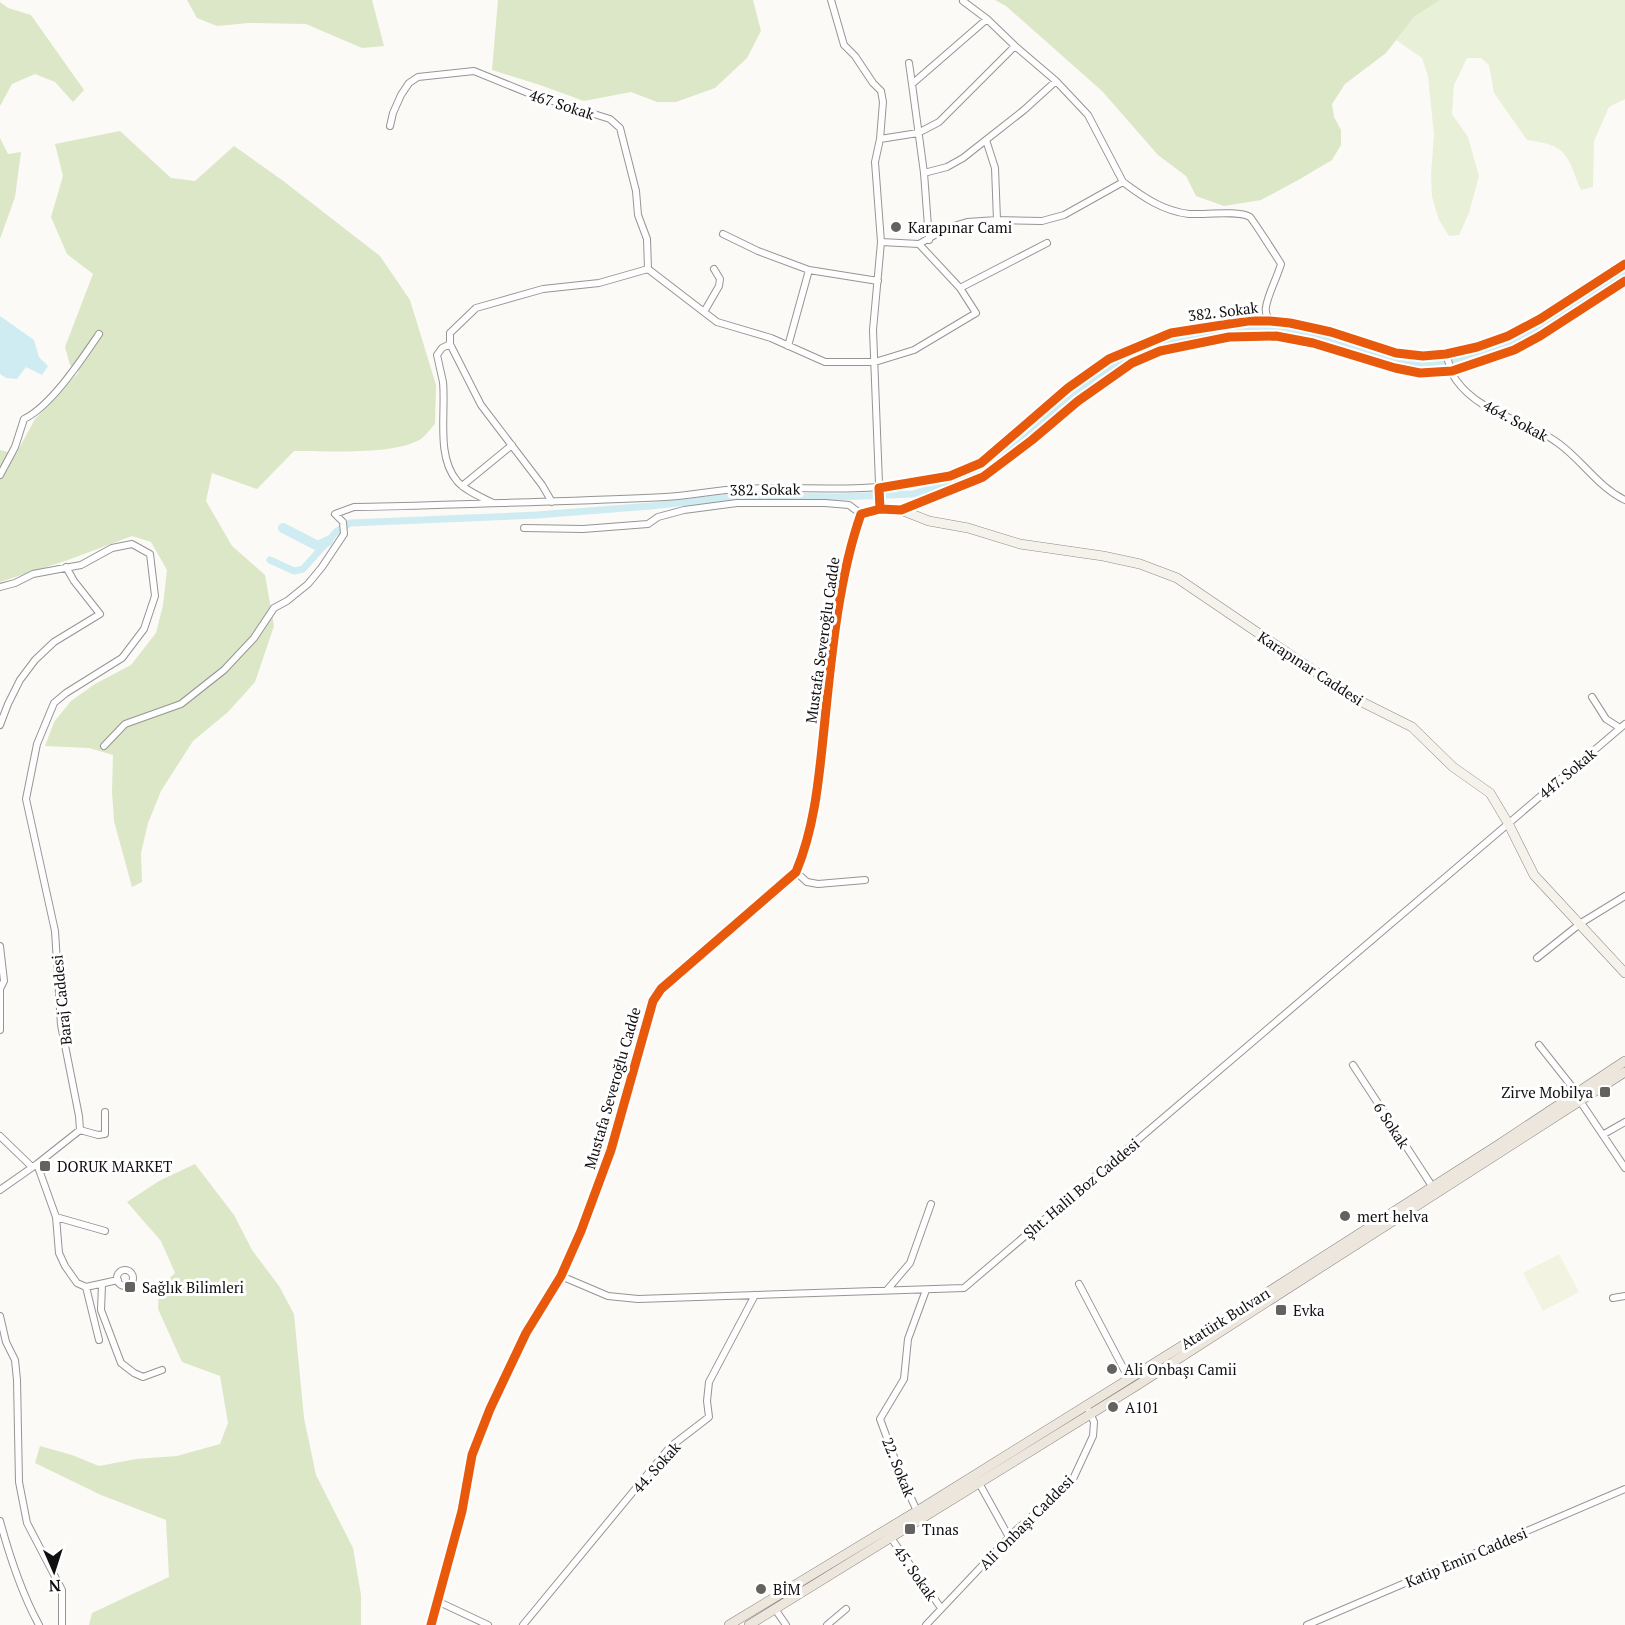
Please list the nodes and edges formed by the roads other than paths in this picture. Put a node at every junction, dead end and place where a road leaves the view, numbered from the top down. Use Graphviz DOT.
graph roads {
  1 [pos="831,0"];
  2 [pos="963,1"];
  3 [pos="987,18"];
  4 [pos="1015,46"];
  5 [pos="909,63"];
  6 [pos="1056,81"];
  7 [pos="912,84"];
  8 [pos="390,126"];
  9 [pos="918,133"];
  10 [pos="880,139"];
  11 [pos="986,140"];
  12 [pos="924,173"];
  13 [pos="1123,182"];
  14 [pos="997,220"];
  15 [pos="723,234"];
  16 [pos="929,240"];
  17 [pos="881,242"];
  18 [pos="1047,243"];
  19 [pos="920,244"];
  20 [pos="1625,264"];
  21 [pos="648,269"];
  22 [pos="714,269"];
  23 [pos="809,270"];
  24 [pos="878,281"];
  25 [pos="1625,281"];
  26 [pos="960,288"];
  27 [pos="704,312"];
  28 [pos="1270,321"];
  29 [pos="99,334"];
  30 [pos="450,344"];
  31 [pos="788,346"];
  32 [pos="1446,355"];
  33 [pos="875,362"];
  34 [pos="1451,368"];
  35 [pos="512,445"];
  36 [pos="0,475"];
  37 [pos="462,486"];
  38 [pos="879,488"];
  39 [pos="1625,500"];
  40 [pos="552,502"];
  41 [pos="493,503"];
  42 [pos="880,505"];
  43 [pos="901,510"];
  44 [pos="861,513"];
  45 [pos="524,528"];
  46 [pos="66,567"];
  47 [pos="0,587"];
  48 [pos="1592,697"];
  49 [pos="0,725"];
  50 [pos="1622,726"];
  51 [pos="104,746"];
  52 [pos="1508,823"];
  53 [pos="796,872"];
  54 [pos="865,880"];
  55 [pos="1625,896"];
  56 [pos="1581,923"];
  57 [pos="0,946"];
  58 [pos="1537,958"];
  59 [pos="1625,973"];
  60 [pos="0,989"];
  61 [pos="0,1030"];
  62 [pos="1539,1045"];
  63 [pos="1625,1061"];
  64 [pos="1353,1065"];
  65 [pos="1625,1072"];
  66 [pos="1578,1097"];
  67 [pos="105,1112"];
  68 [pos="1625,1122"];
  69 [pos="80,1130"];
  70 [pos="1604,1134"];
  71 [pos="0,1136"];
  72 [pos="35,1165"];
  73 [pos="1625,1168"];
  74 [pos="1432,1186"];
  75 [pos="0,1190"];
  76 [pos="931,1204"];
  77 [pos="56,1217"];
  78 [pos="105,1231"];
  79 [pos="561,1276"];
  80 [pos="118,1280"];
  81 [pos="1079,1284"];
  82 [pos="102,1285"];
  83 [pos="86,1287"];
  84 [pos="886,1290"];
  85 [pos="926,1290"];
  86 [pos="755,1295"];
  87 [pos="1625,1296"];
  88 [pos="1613,1298"];
  89 [pos="0,1316"];
  90 [pos="99,1340"];
  91 [pos="162,1370"];
  92 [pos="1129,1379"];
  93 [pos="1088,1409"];
  94 [pos="979,1483"];
  95 [pos="1625,1489"];
  96 [pos="917,1511"];
  97 [pos="0,1521"];
  98 [pos="1009,1537"];
  99 [pos="891,1538"];
  100 [pos="437,1601"];
  101 [pos="941,1608"];
  102 [pos="776,1609"];
  103 [pos="846,1609"];
  104 [pos="39,1625"];
  105 [pos="62,1625"];
  106 [pos="431,1625"];
  107 [pos="488,1625"];
  108 [pos="524,1625"];
  109 [pos="729,1625"];
  110 [pos="749,1625"];
  111 [pos="786,1625"];
  112 [pos="827,1625"];
  113 [pos="926,1625"];
  114 [pos="1307,1625"];
  1 -- 10 [label="street"];
  2 -- 3 [label="street"];
  3 -- 4 [label="street"];
  3 -- 7 [label="street"];
  4 -- 6 [label="street"];
  4 -- 9 [label="street"];
  5 -- 7 [label="street"];
  6 -- 11 [label="street"];
  6 -- 13 [label="street"];
  7 -- 9 [label="street"];
  8 -- 21 [label="street, 467 Sokak"];
  9 -- 10 [label="street"];
  9 -- 12 [label="street"];
  10 -- 17 [label="street"];
  11 -- 12 [label="street"];
  11 -- 14 [label="street"];
  12 -- 16 [label="street"];
  13 -- 14 [label="street"];
  13 -- 28 [label="street"];
  14 -- 16 [label="street"];
  15 -- 23 [label="street"];
  16 -- 19 [label="street"];
  17 -- 19 [label="street"];
  17 -- 24 [label="street"];
  18 -- 26 [label="street"];
  19 -- 26 [label="street"];
  20 -- 32 [label="street, 382. Sokak"];
  21 -- 27 [label="street"];
  21 -- 30 [label="street"];
  22 -- 27 [label="street"];
  23 -- 24 [label="street"];
  23 -- 31 [label="street"];
  24 -- 33 [label="street"];
  25 -- 34 [label="street"];
  26 -- 33 [label="street"];
  27 -- 31 [label="street"];
  28 -- 32 [label="street, 382. Sokak"];
  28 -- 38 [label="street, 382. Sokak"];
  29 -- 36 [label="street"];
  30 -- 35 [label="street"];
  30 -- 37 [label="street"];
  31 -- 33 [label="street"];
  32 -- 34 [label="street, 464. Sokak"];
  33 -- 38 [label="street"];
  34 -- 39 [label="street, 464. Sokak"];
  34 -- 43 [label="street"];
  35 -- 37 [label="street"];
  35 -- 40 [label="street"];
  37 -- 41 [label="street"];
  38 -- 40 [label="street, 382. Sokak"];
  38 -- 42 [label="street"];
  40 -- 41 [label="street, 382. Sokak"];
  41 -- 51 [label="street, 382. Sokak"];
  42 -- 43 [label="street"];
  42 -- 44 [label="street"];
  43 -- 52 [label="street, Karapınar Caddesi"];
  44 -- 45 [label="street"];
  44 -- 53 [label="street, Mustafa Severoğlu Cadde"];
  46 -- 47 [label="street"];
  46 -- 49 [label="street"];
  46 -- 69 [label="street, Baraj Caddesi"];
  48 -- 50 [label="street"];
  50 -- 52 [label="street, 447. Sokak"];
  52 -- 56 [label="street, Karapınar Caddesi"];
  52 -- 85 [label="street, Şht. Halil Boz Caddesi"];
  53 -- 54 [label="street"];
  53 -- 79 [label="street, Mustafa Severoğlu Cadde"];
  55 -- 56 [label="street"];
  56 -- 58 [label="street"];
  56 -- 59 [label="street, Karapınar Caddesi"];
  57 -- 60 [label="street"];
  60 -- 61 [label="street"];
  62 -- 66 [label="street"];
  63 -- 66 [label="main road, Atatürk Bulvarı"];
  64 -- 74 [label="street, 6 Sokak"];
  65 -- 66 [label="main road, Atatürk Bulvarı"];
  66 -- 70 [label="street"];
  66 -- 74 [label="main road, Atatürk Bulvarı"];
  66 -- 93 [label="main road, Atatürk Bulvarı"];
  67 -- 69 [label="street"];
  68 -- 70 [label="street"];
  69 -- 72 [label="street"];
  70 -- 73 [label="street"];
  71 -- 72 [label="street"];
  72 -- 75 [label="street"];
  72 -- 77 [label="street"];
  74 -- 92 [label="main road, Atatürk Bulvarı"];
  76 -- 84 [label="street"];
  77 -- 78 [label="street"];
  77 -- 83 [label="street"];
  79 -- 86 [label="street, Şht. Halil Boz Caddesi"];
  79 -- 100 [label="street, Mustafa Severoğlu Cadde"];
  80 -- 82 [label="street"];
  81 -- 92 [label="street"];
  82 -- 83 [label="street"];
  82 -- 91 [label="street"];
  83 -- 90 [label="street"];
  84 -- 85 [label="street, Şht. Halil Boz Caddesi"];
  84 -- 86 [label="street, Şht. Halil Boz Caddesi"];
  85 -- 96 [label="street, 22. Sokak"];
  86 -- 108 [label="street, 44. Sokak"];
  87 -- 88 [label="street"];
  89 -- 105 [label="street"];
  92 -- 93 [label="main road, Atatürk Bulvarı"];
  93 -- 94 [label="main road, Atatürk Bulvarı"];
  93 -- 96 [label="main road, Atatürk Bulvarı"];
  93 -- 98 [label="street, Ali Onbaşı Caddesi"];
  94 -- 98 [label="street"];
  94 -- 99 [label="main road, Atatürk Bulvarı"];
  95 -- 114 [label="street, Katip Emin Caddesi"];
  96 -- 109 [label="main road, Atatürk Bulvarı"];
  97 -- 104 [label="street"];
  98 -- 101 [label="street, Ali Onbaşı Caddesi"];
  99 -- 101 [label="street, 45. Sokak"];
  99 -- 102 [label="main road, Atatürk Bulvarı"];
  100 -- 106 [label="street, Mustafa Severoğlu Cadde"];
  100 -- 107 [label="street"];
  101 -- 113 [label="street, Ali Onbaşı Caddesi"];
  102 -- 110 [label="main road, Atatürk Bulvarı"];
  102 -- 111 [label="street"];
  103 -- 112 [label="street"];
}
